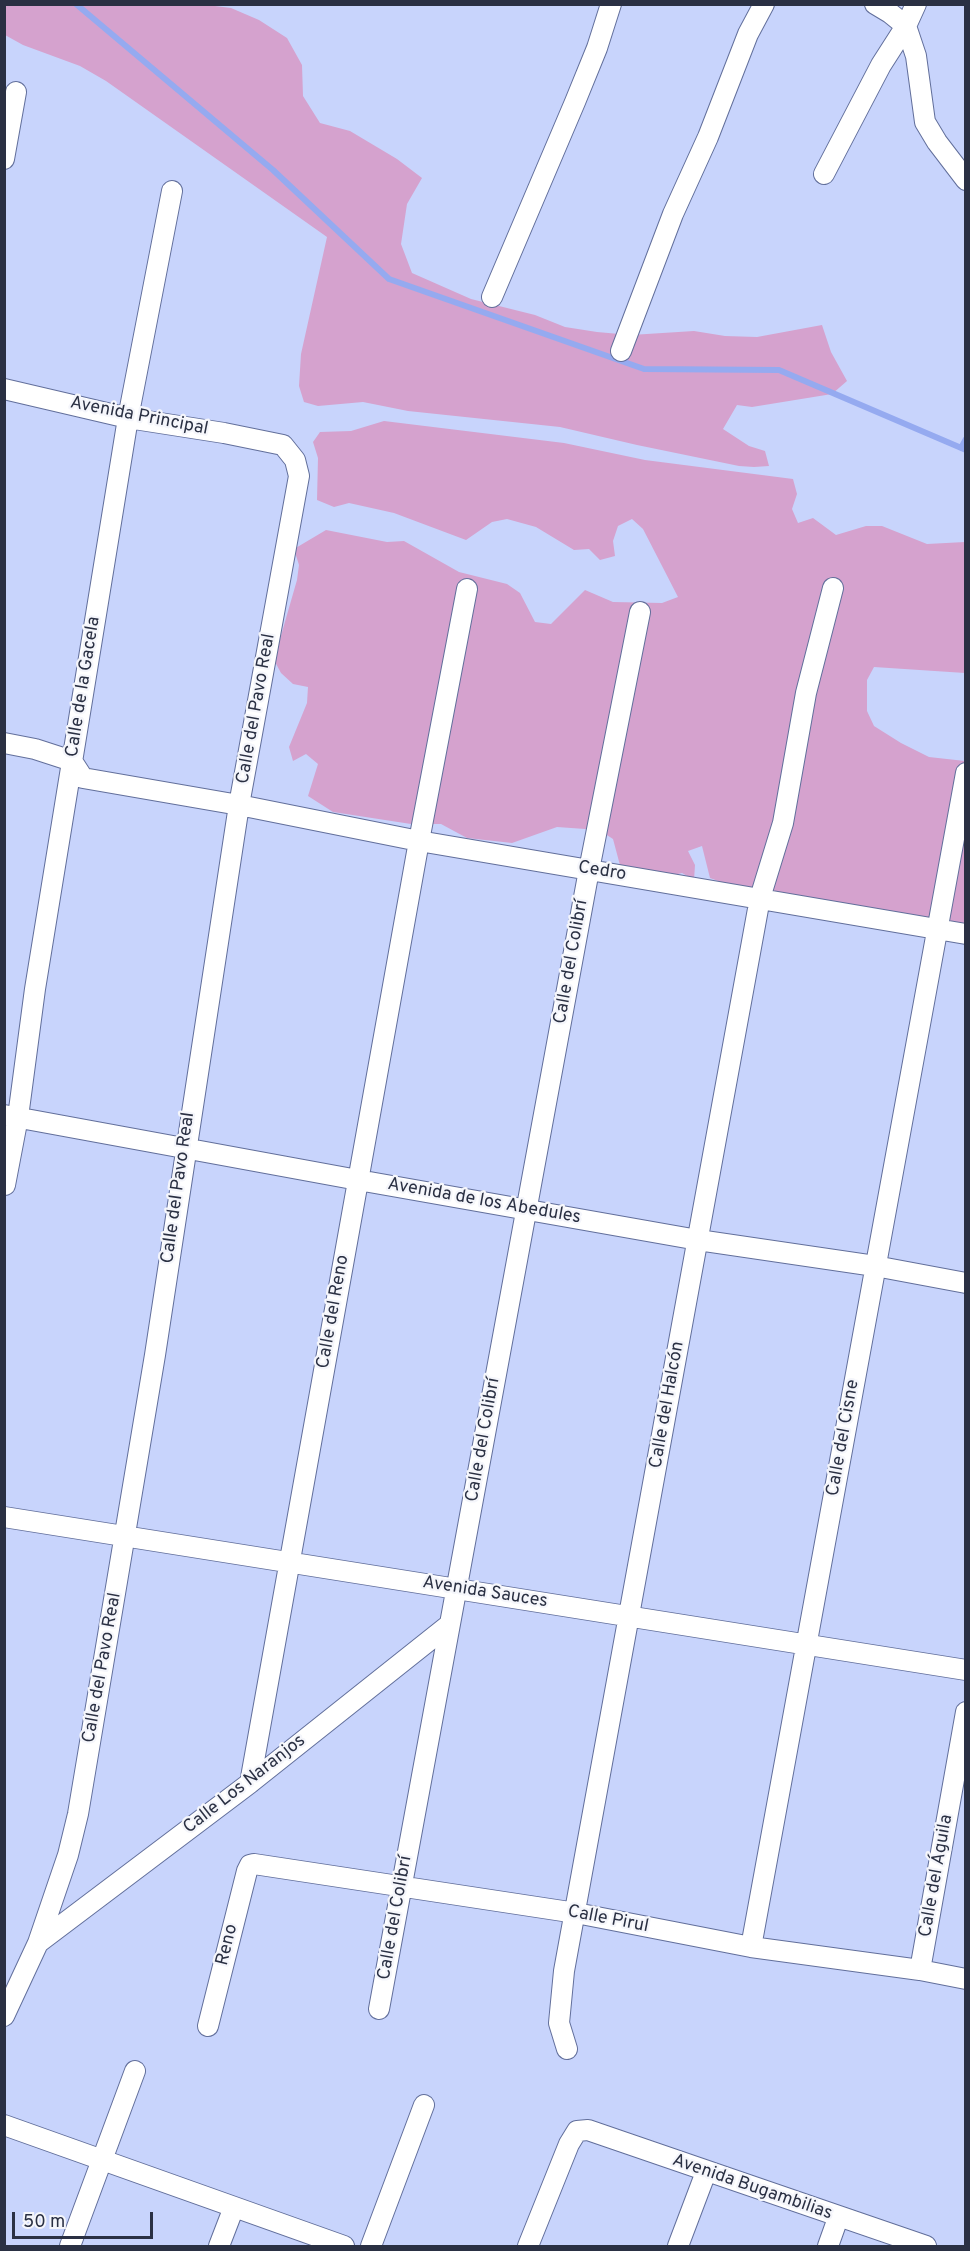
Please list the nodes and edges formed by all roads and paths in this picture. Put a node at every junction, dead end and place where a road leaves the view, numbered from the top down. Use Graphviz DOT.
graph roads {
  1 [pos="611,4"];
  2 [pos="764,4"];
  3 [pos="875,4"];
  4 [pos="916,4"];
  5 [pos="906,26"];
  6 [pos="16,92"];
  7 [pos="4,159"];
  8 [pos="824,174"];
  9 [pos="966,180"];
  10 [pos="172,191"];
  11 [pos="492,297"];
  12 [pos="621,351"];
  13 [pos="4,389"];
  14 [pos="128,418"];
  15 [pos="274,442"];
  16 [pos="833,588"];
  17 [pos="467,589"];
  18 [pos="640,612"];
  19 [pos="4,743"];
  20 [pos="72,761"];
  21 [pos="966,773"];
  22 [pos="239,805"];
  23 [pos="419,841"];
  24 [pos="588,870"];
  25 [pos="760,898"];
  26 [pos="936,929"];
  27 [pos="966,934"];
  28 [pos="11,1116"];
  29 [pos="185,1147"];
  30 [pos="358,1180"];
  31 [pos="5,1185"];
  32 [pos="526,1209"];
  33 [pos="698,1240"];
  34 [pos="875,1266"];
  35 [pos="966,1283"];
  36 [pos="4,1517"];
  37 [pos="125,1536"];
  38 [pos="289,1562"];
  39 [pos="456,1589"];
  40 [pos="629,1616"];
  41 [pos="450,1624"];
  42 [pos="806,1645"];
  43 [pos="966,1670"];
  44 [pos="966,1712"];
  45 [pos="250,1783"];
  46 [pos="250,1865"];
  47 [pos="401,1888"];
  48 [pos="576,1913"];
  49 [pos="38,1943"];
  50 [pos="751,1947"];
  51 [pos="920,1970"];
  52 [pos="966,1978"];
  53 [pos="379,2009"];
  54 [pos="4,2016"];
  55 [pos="208,2026"];
  56 [pos="567,2049"];
  57 [pos="135,2071"];
  58 [pos="424,2105"];
  59 [pos="4,2125"];
  60 [pos="101,2160"];
  61 [pos="706,2172"];
  62 [pos="234,2207"];
  63 [pos="838,2218"];
  64 [pos="70,2247"];
  65 [pos="219,2247"];
  66 [pos="344,2247"];
  67 [pos="371,2247"];
  68 [pos="528,2247"];
  69 [pos="678,2247"];
  70 [pos="828,2247"];
  71 [pos="926,2247"];
  1 -- 11 [label="street"];
  2 -- 12 [label="street"];
  3 -- 5 [label="street"];
  4 -- 5 [label="street"];
  5 -- 8 [label="street"];
  5 -- 9 [label="street"];
  6 -- 7 [label="street"];
  10 -- 14 [label="street, Calle de la Gacela"];
  13 -- 14 [label="street, Avenida Principal"];
  14 -- 15 [label="street, Avenida Principal"];
  14 -- 20 [label="street, Calle de la Gacela"];
  15 -- 22 [label="street, Calle del Pavo Real"];
  16 -- 25 [label="street, Calle del Halcón"];
  17 -- 23 [label="street, Calle del Reno"];
  18 -- 24 [label="street, Calle del Colibrí"];
  19 -- 20 [label="street"];
  20 -- 22 [label="street, Cedro"];
  20 -- 28 [label="street, Calle de la Gacela"];
  21 -- 26 [label="street, Calle del Cisne"];
  22 -- 23 [label="street, Cedro"];
  22 -- 29 [label="street, Calle del Pavo Real"];
  23 -- 24 [label="street, Cedro"];
  23 -- 30 [label="street, Calle del Reno"];
  24 -- 25 [label="street, Cedro"];
  24 -- 32 [label="street, Calle del Colibrí"];
  25 -- 26 [label="street, Cedro"];
  25 -- 33 [label="street, Calle del Halcón"];
  26 -- 27 [label="street, Cedro"];
  26 -- 34 [label="street, Calle del Cisne"];
  28 -- 29 [label="street, Avenida de los Abedules"];
  28 -- 31 [label="street, Calle de la Gacela"];
  29 -- 30 [label="street, Avenida de los Abedules"];
  29 -- 37 [label="street, Calle del Pavo Real"];
  30 -- 32 [label="street, Avenida de los Abedules"];
  30 -- 38 [label="street, Calle del Reno"];
  32 -- 33 [label="street, Avenida de los Abedules"];
  32 -- 39 [label="street, Calle del Colibrí"];
  33 -- 34 [label="street, Avenida de los Abedules"];
  33 -- 40 [label="street, Calle del Halcón"];
  34 -- 35 [label="street, Avenida de los Abedules"];
  34 -- 42 [label="street, Calle del Cisne"];
  36 -- 37 [label="street, Avenida Sauces"];
  37 -- 38 [label="street, Avenida Sauces"];
  37 -- 49 [label="street, Calle del Pavo Real"];
  38 -- 39 [label="street, Avenida Sauces"];
  38 -- 45 [label="street, Calle del Reno"];
  39 -- 40 [label="street, Avenida Sauces"];
  39 -- 41 [label="street, Calle del Colibrí"];
  40 -- 42 [label="street, Avenida Sauces"];
  40 -- 48 [label="street, Calle del Halcón"];
  41 -- 45 [label="street, Calle Los Naranjos"];
  41 -- 47 [label="street, Calle del Colibrí"];
  42 -- 43 [label="street, Avenida Sauces"];
  42 -- 50 [label="street, Calle del Cisne"];
  44 -- 51 [label="street, Calle del Águila"];
  45 -- 49 [label="street, Calle Los Naranjos"];
  46 -- 47 [label="street, Calle Pirul"];
  46 -- 55 [label="street, Reno"];
  47 -- 48 [label="street, Calle Pirul"];
  47 -- 53 [label="street, Calle del Colibrí"];
  48 -- 50 [label="street, Calle Pirul"];
  48 -- 56 [label="street, Calle del Halcón"];
  49 -- 54 [label="street, Calle del Pavo Real"];
  50 -- 51 [label="street, Calle Pirul"];
  51 -- 52 [label="street, Calle Pirul"];
  57 -- 60 [label="street"];
  58 -- 67 [label="street"];
  59 -- 60 [label="street"];
  60 -- 62 [label="street"];
  60 -- 64 [label="street"];
  61 -- 63 [label="street, Avenida Bugambilias"];
  61 -- 68 [label="street, Avenida Bugambilias"];
  61 -- 69 [label="street"];
  62 -- 65 [label="street"];
  62 -- 66 [label="street"];
  63 -- 70 [label="street"];
  63 -- 71 [label="street, Avenida Bugambilias"];
}
